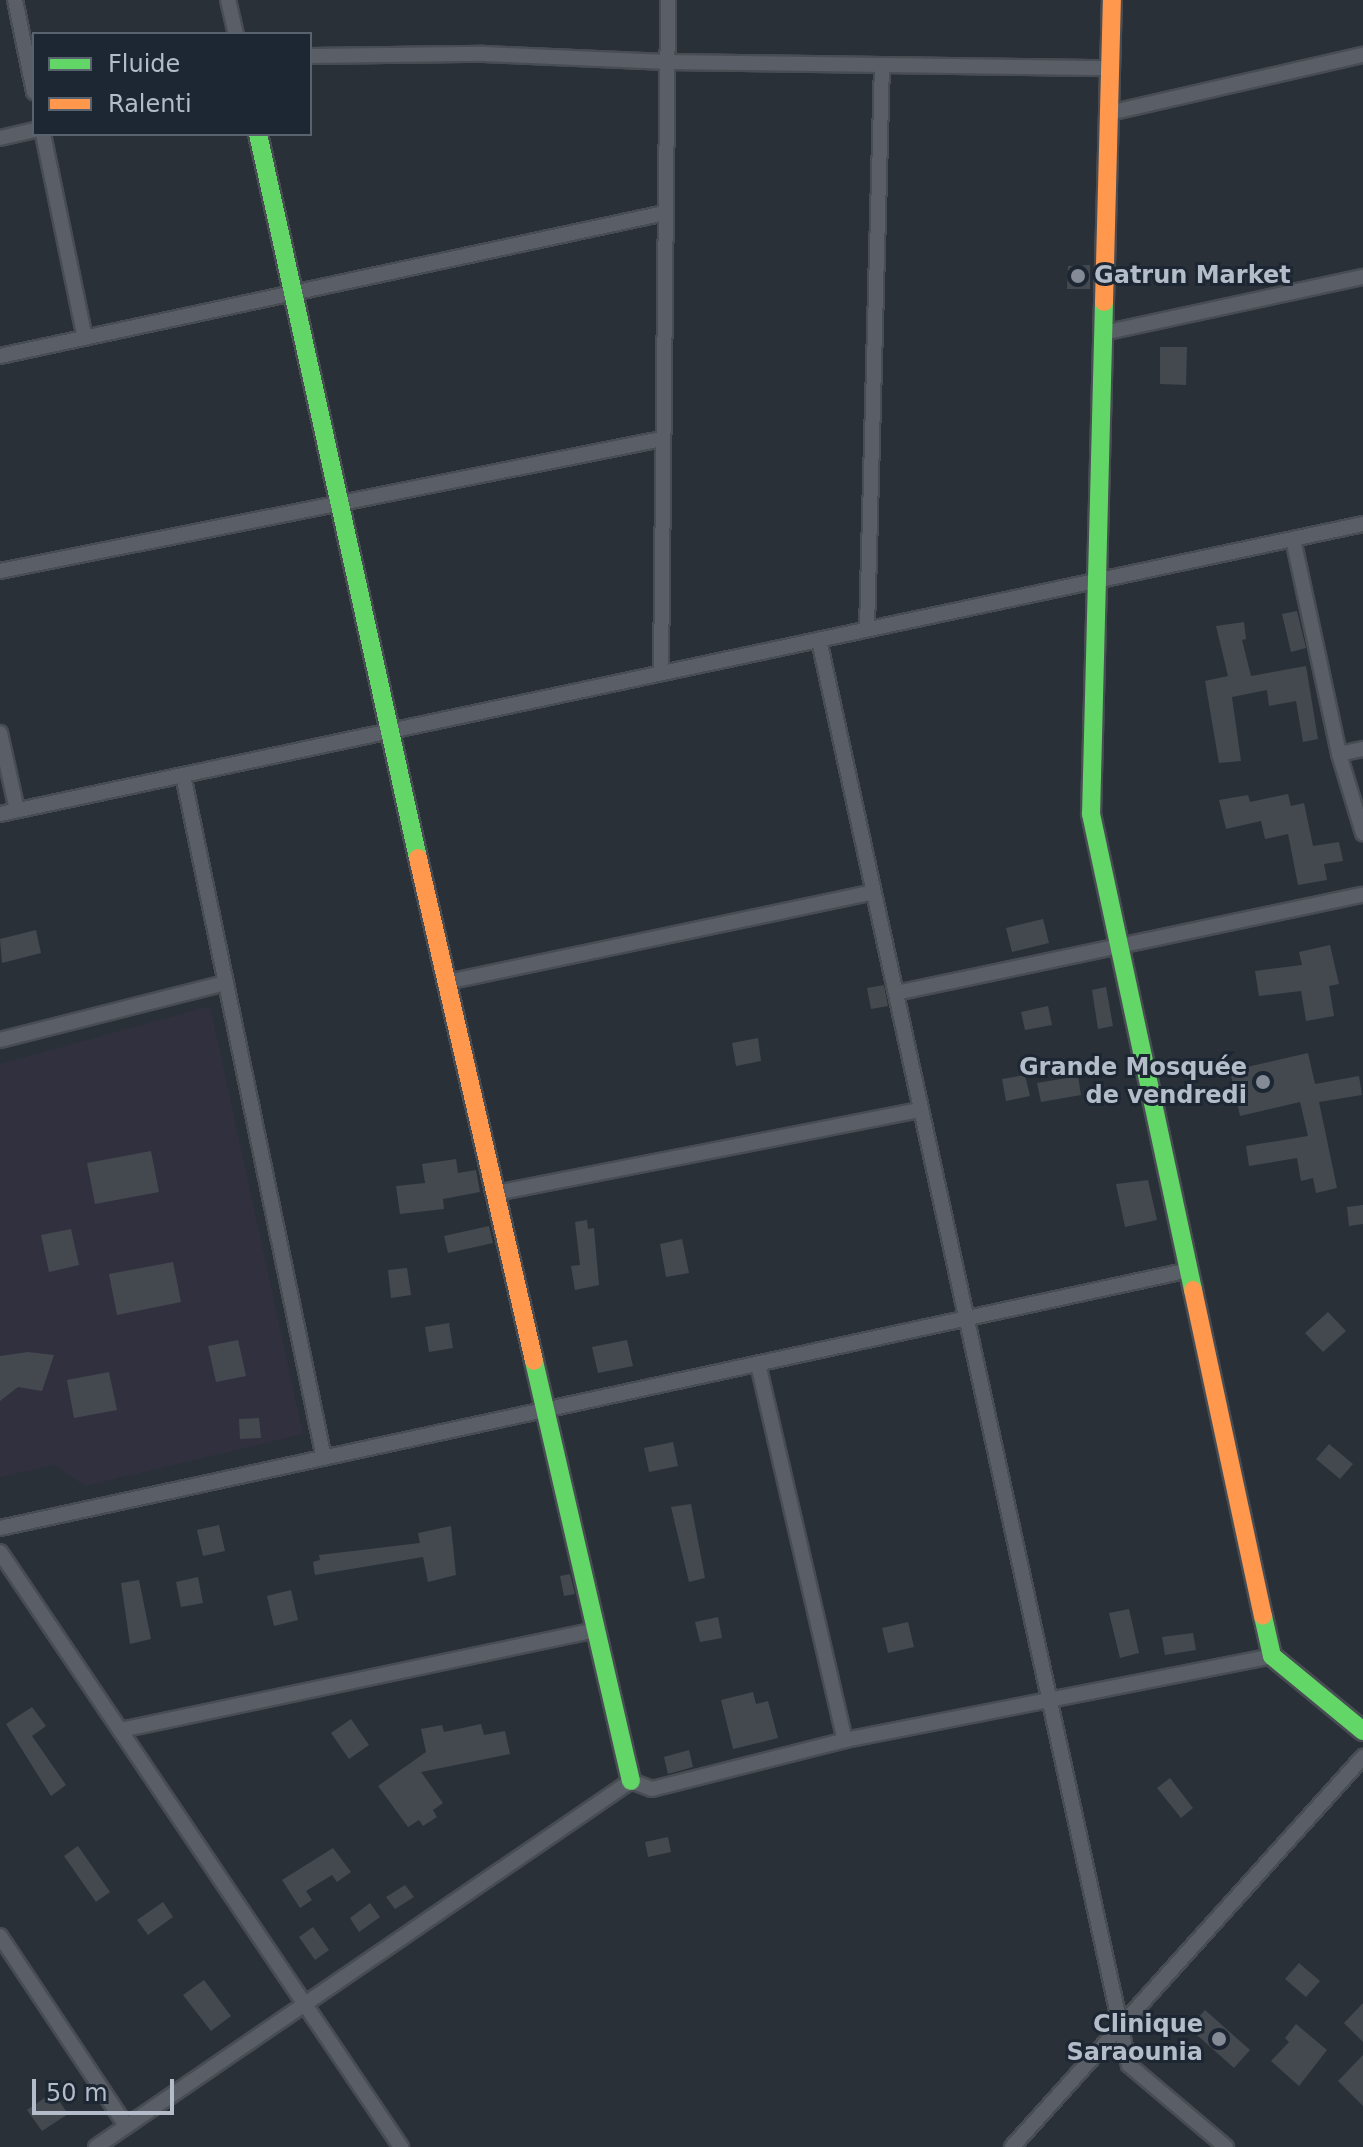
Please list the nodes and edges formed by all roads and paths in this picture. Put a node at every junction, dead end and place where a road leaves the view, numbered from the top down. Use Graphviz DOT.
graph roads {
  1 [pos="15,0"];
  2 [pos="228,0"];
  3 [pos="668,0"];
  4 [pos="1112,0"];
  5 [pos="236,32"];
  6 [pos="1363,55"];
  7 [pos="312,56"];
  8 [pos="667,62"];
  9 [pos="882,65"];
  10 [pos="1110,68"];
  11 [pos="32,82"];
  12 [pos="1109,113"];
  13 [pos="32,130"];
  14 [pos="43,136"];
  15 [pos="258,136"];
  16 [pos="0,138"];
  17 [pos="665,213"];
  18 [pos="1363,277"];
  19 [pos="293,293"];
  20 [pos="1103,333"];
  21 [pos="85,338"];
  22 [pos="0,356"];
  23 [pos="662,439"];
  24 [pos="339,503"];
  25 [pos="1363,524"];
  26 [pos="1293,539"];
  27 [pos="0,571"];
  28 [pos="1100,580"];
  29 [pos="867,629"];
  30 [pos="819,640"];
  31 [pos="661,673"];
  32 [pos="389,731"];
  33 [pos="0,733"];
  34 [pos="1363,749"];
  35 [pos="1339,754"];
  36 [pos="183,775"];
  37 [pos="17,810"];
  38 [pos="0,814"];
  39 [pos="1363,833"];
  40 [pos="874,892"];
  41 [pos="1363,895"];
  42 [pos="1119,945"];
  43 [pos="447,982"];
  44 [pos="226,983"];
  45 [pos="896,993"];
  46 [pos="0,1040"];
  47 [pos="921,1110"];
  48 [pos="496,1193"];
  49 [pos="1189,1270"];
  50 [pos="966,1319"];
  51 [pos="758,1364"];
  52 [pos="546,1410"];
  53 [pos="324,1458"];
  54 [pos="0,1528"];
  55 [pos="0,1552"];
  56 [pos="596,1630"];
  57 [pos="1272,1656"];
  58 [pos="1049,1699"];
  59 [pos="121,1730"];
  60 [pos="1363,1731"];
  61 [pos="845,1740"];
  62 [pos="1363,1757"];
  63 [pos="631,1781"];
  64 [pos="0,1936"];
  65 [pos="306,2003"];
  66 [pos="1123,2024"];
  67 [pos="126,2126"];
  68 [pos="96,2147"];
  69 [pos="401,2147"];
  70 [pos="1012,2147"];
  71 [pos="1226,2147"];
  1 -- 11 [label="street"];
  2 -- 5 [label="street"];
  3 -- 8 [label="street"];
  4 -- 10 [label="street"];
  6 -- 12 [label="street"];
  7 -- 8 [label="street"];
  8 -- 9 [label="street"];
  8 -- 17 [label="street"];
  9 -- 10 [label="street"];
  9 -- 29 [label="street"];
  10 -- 12 [label="street"];
  12 -- 20 [label="street"];
  13 -- 16 [label="street"];
  14 -- 21 [label="street"];
  15 -- 19 [label="street"];
  17 -- 19 [label="street"];
  17 -- 23 [label="street"];
  18 -- 20 [label="street"];
  19 -- 21 [label="street"];
  19 -- 24 [label="street"];
  20 -- 28 [label="street"];
  21 -- 22 [label="street"];
  23 -- 24 [label="street"];
  23 -- 31 [label="street"];
  24 -- 27 [label="street"];
  24 -- 32 [label="street"];
  25 -- 26 [label="street"];
  26 -- 28 [label="street"];
  26 -- 35 [label="street"];
  28 -- 29 [label="street"];
  28 -- 42 [label="street"];
  29 -- 30 [label="street"];
  30 -- 31 [label="street"];
  30 -- 40 [label="street"];
  31 -- 32 [label="street"];
  32 -- 36 [label="street"];
  32 -- 43 [label="street"];
  33 -- 37 [label="street"];
  34 -- 35 [label="street"];
  35 -- 39 [label="street"];
  36 -- 37 [label="street"];
  36 -- 44 [label="street"];
  37 -- 38 [label="street"];
  40 -- 43 [label="street"];
  40 -- 45 [label="street"];
  41 -- 42 [label="street"];
  42 -- 45 [label="street"];
  42 -- 49 [label="street"];
  43 -- 48 [label="street"];
  44 -- 46 [label="street"];
  44 -- 53 [label="street"];
  45 -- 47 [label="street"];
  47 -- 48 [label="street"];
  47 -- 50 [label="street"];
  48 -- 52 [label="street"];
  49 -- 50 [label="street"];
  49 -- 57 [label="street"];
  50 -- 51 [label="street"];
  50 -- 58 [label="street"];
  51 -- 52 [label="street"];
  51 -- 61 [label="street"];
  52 -- 53 [label="street"];
  52 -- 56 [label="street"];
  53 -- 54 [label="street"];
  55 -- 59 [label="street"];
  56 -- 59 [label="street"];
  56 -- 63 [label="street"];
  57 -- 58 [label="street"];
  57 -- 60 [label="street"];
  58 -- 61 [label="street"];
  58 -- 66 [label="street"];
  59 -- 65 [label="street"];
  61 -- 63 [label="street"];
  62 -- 66 [label="street"];
  63 -- 65 [label="street"];
  64 -- 67 [label="street"];
  65 -- 67 [label="street"];
  65 -- 69 [label="street"];
  66 -- 70 [label="street"];
  66 -- 71 [label="street"];
  67 -- 68 [label="street"];
}
